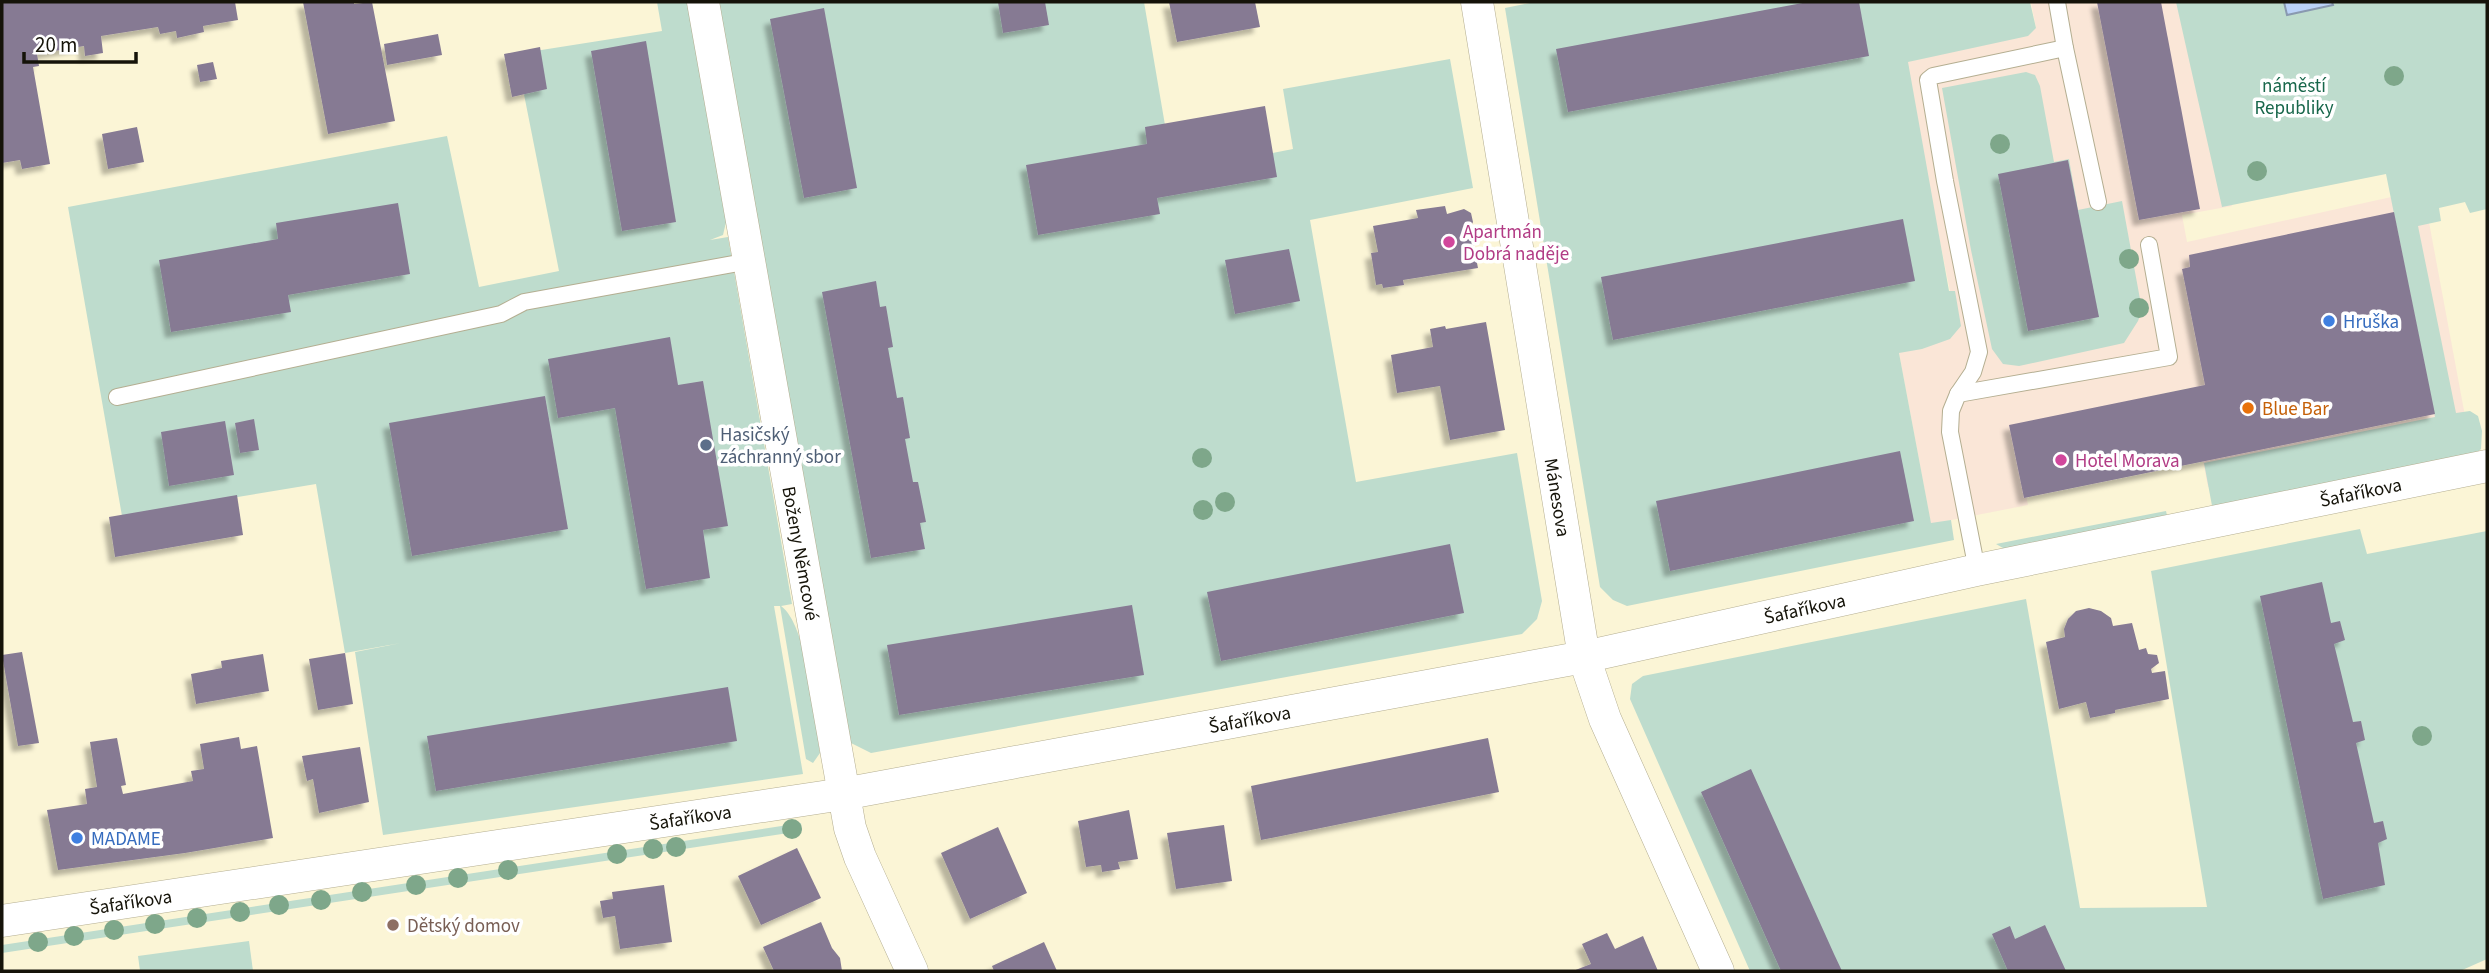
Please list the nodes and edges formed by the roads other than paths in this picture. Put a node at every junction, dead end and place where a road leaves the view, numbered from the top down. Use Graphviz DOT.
graph roads {
  1 [pos="703,2"];
  2 [pos="1477,2"];
  3 [pos="2057,2"];
  4 [pos="2065,48"];
  5 [pos="2098,202"];
  6 [pos="2148,246"];
  7 [pos="750,261"];
  8 [pos="1958,394"];
  9 [pos="117,397"];
  10 [pos="2487,466"];
  11 [pos="1977,570"];
  12 [pos="1584,657"];
  13 [pos="843,794"];
  14 [pos="2,921"];
  15 [pos="912,971"];
  16 [pos="1717,971"];
  1 -- 7 [label="street, Boženy Němcové"];
  2 -- 12 [label="street, Mánesova"];
  3 -- 4 [label="lane"];
  4 -- 5 [label="lane"];
  4 -- 8 [label="lane"];
  6 -- 8 [label="lane"];
  7 -- 9 [label="lane"];
  7 -- 13 [label="street, Boženy Němcové"];
  8 -- 11 [label="lane"];
  10 -- 11 [label="street, Šafaříkova"];
  11 -- 12 [label="street, Šafaříkova"];
  12 -- 13 [label="street, Šafaříkova"];
  12 -- 16 [label="street, Mánesova"];
  13 -- 14 [label="street, Šafaříkova"];
  13 -- 15 [label="street, Boženy Němcové"];
}
